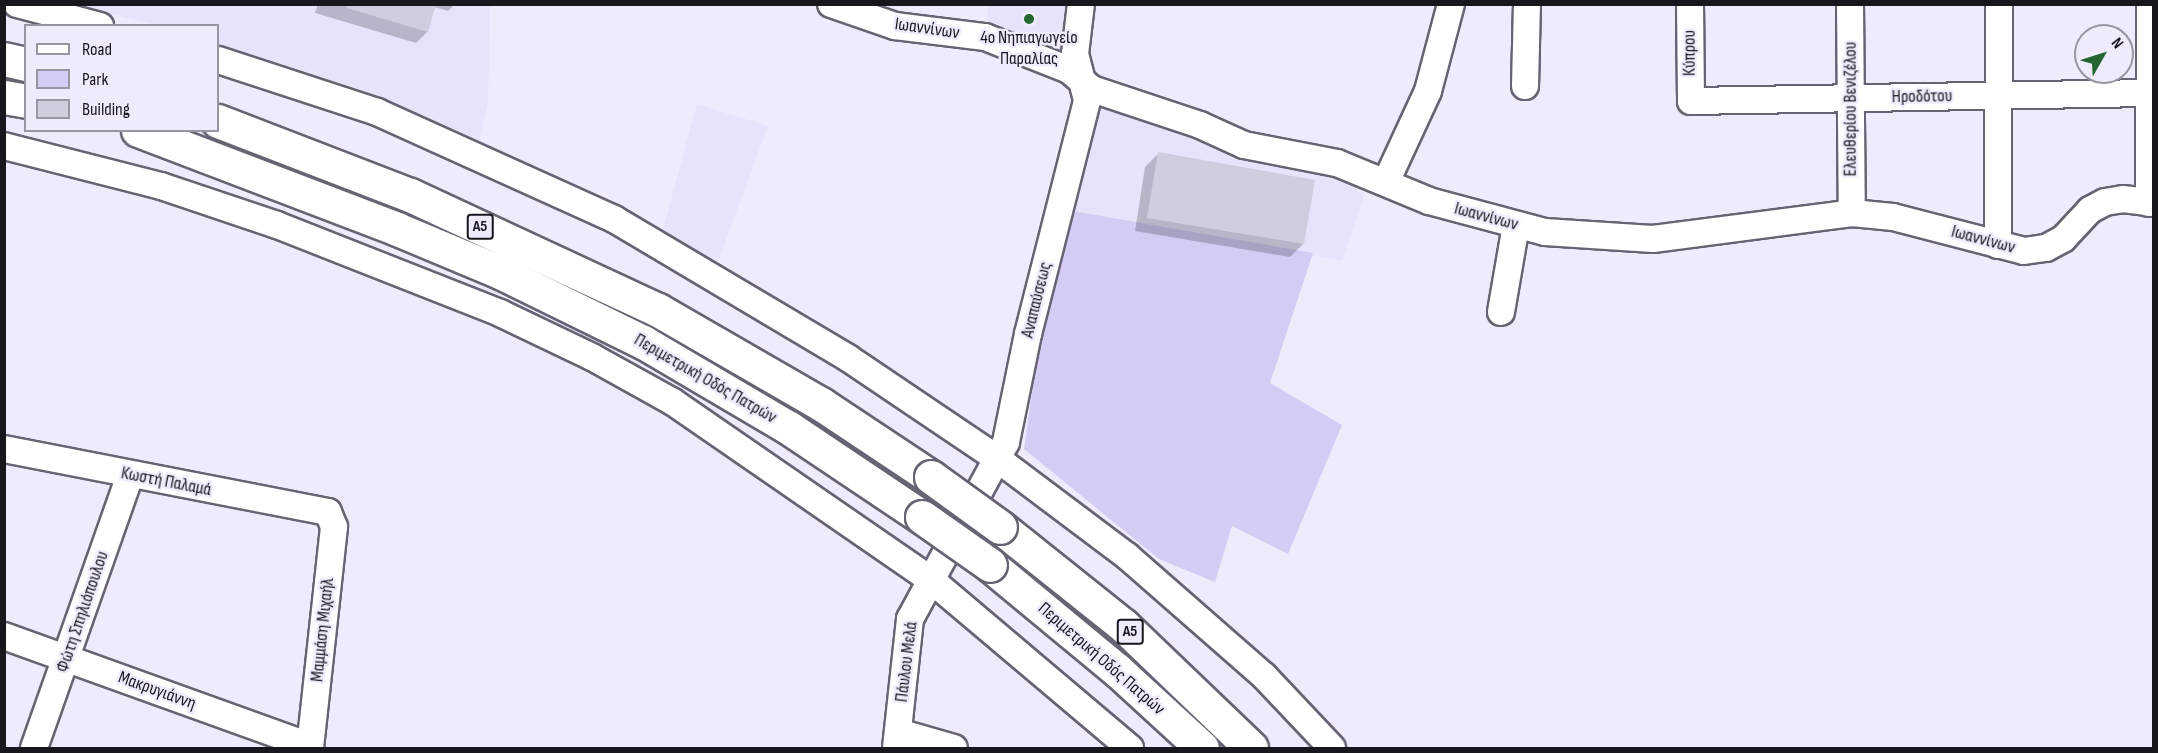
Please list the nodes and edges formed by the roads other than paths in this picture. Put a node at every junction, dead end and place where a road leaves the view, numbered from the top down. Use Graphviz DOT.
graph roads {
  1 [pos="17,4"];
  2 [pos="831,4"];
  3 [pos="1081,4"];
  4 [pos="1450,4"];
  5 [pos="1527,4"];
  6 [pos="1690,4"];
  7 [pos="1850,4"];
  8 [pos="1999,4"];
  9 [pos="2150,4"];
  10 [pos="92,24"];
  11 [pos="4,59"];
  12 [pos="219,60"];
  13 [pos="24,64"];
  14 [pos="1082,81"];
  15 [pos="1525,86"];
  16 [pos="2151,93"];
  17 [pos="1999,95"];
  18 [pos="4,97"];
  19 [pos="1851,98"];
  20 [pos="24,101"];
  21 [pos="1690,101"];
  22 [pos="219,121"];
  23 [pos="143,132"];
  24 [pos="4,146"];
  25 [pos="1386,182"];
  26 [pos="2151,203"];
  27 [pos="1852,213"];
  28 [pos="1516,225"];
  29 [pos="1998,246"];
  30 [pos="1501,312"];
  31 [pos="4,449"];
  32 [pos="999,460"];
  33 [pos="130,475"];
  34 [pos="328,512"];
  35 [pos="930,579"];
  36 [pos="4,636"];
  37 [pos="67,658"];
  38 [pos="897,740"];
  39 [pos="310,747"];
  40 [pos="34,748"];
  41 [pos="954,748"];
  42 [pos="1130,748"];
  43 [pos="1202,748"];
  44 [pos="1251,748"];
  45 [pos="1332,748"];
  1 -- 10 [label="street"];
  2 -- 14 [label="street, Ιωαννίνων"];
  3 -- 14 [label="street, Αναπαύσεως"];
  4 -- 25 [label="street"];
  5 -- 15 [label="street"];
  6 -- 21 [label="street, Κύπρου"];
  7 -- 19 [label="street, Ελευθερίου Βενιζέλου"];
  8 -- 17 [label="street"];
  9 -- 16 [label="street"];
  11 -- 13 [label="highway"];
  12 -- 32 [label="street"];
  14 -- 25 [label="street, Ιωαννίνων"];
  14 -- 32 [label="street, Αναπαύσεως"];
  16 -- 17 [label="street, Ηροδότου"];
  16 -- 26 [label="street"];
  17 -- 19 [label="street, Ηροδότου"];
  17 -- 29 [label="street"];
  18 -- 20 [label="highway"];
  19 -- 21 [label="street, Ηροδότου"];
  19 -- 27 [label="street, Ελευθερίου Βενιζέλου"];
  22 -- 44 [label="highway, Περιμετρική Οδός Πατρών / Α5, bridge"];
  23 -- 43 [label="highway, Περιμετρική Οδός Πατρών / Α5, bridge"];
  24 -- 35 [label="street"];
  25 -- 28 [label="street, Ιωαννίνων"];
  26 -- 29 [label="street, Ιωαννίνων"];
  27 -- 28 [label="street, Ιωαννίνων"];
  27 -- 29 [label="street, Ιωαννίνων"];
  28 -- 30 [label="street"];
  31 -- 33 [label="street, Κωστή Παλαμά"];
  32 -- 35 [label="street, Αναπαύσεως"];
  32 -- 45 [label="street"];
  33 -- 34 [label="street, Κωστή Παλαμά"];
  33 -- 37 [label="street, Φώτη Σπηλιόπουλου"];
  34 -- 39 [label="street, Μαμμάση Μιχαήλ"];
  35 -- 38 [label="street, Πάυλου Μελά"];
  35 -- 42 [label="street"];
  36 -- 37 [label="street, Μακρυγιάννη"];
  37 -- 39 [label="street, Μακρυγιάννη"];
  37 -- 40 [label="street, Φώτη Σπηλιόπουλου"];
  38 -- 41 [label="street"];
}
